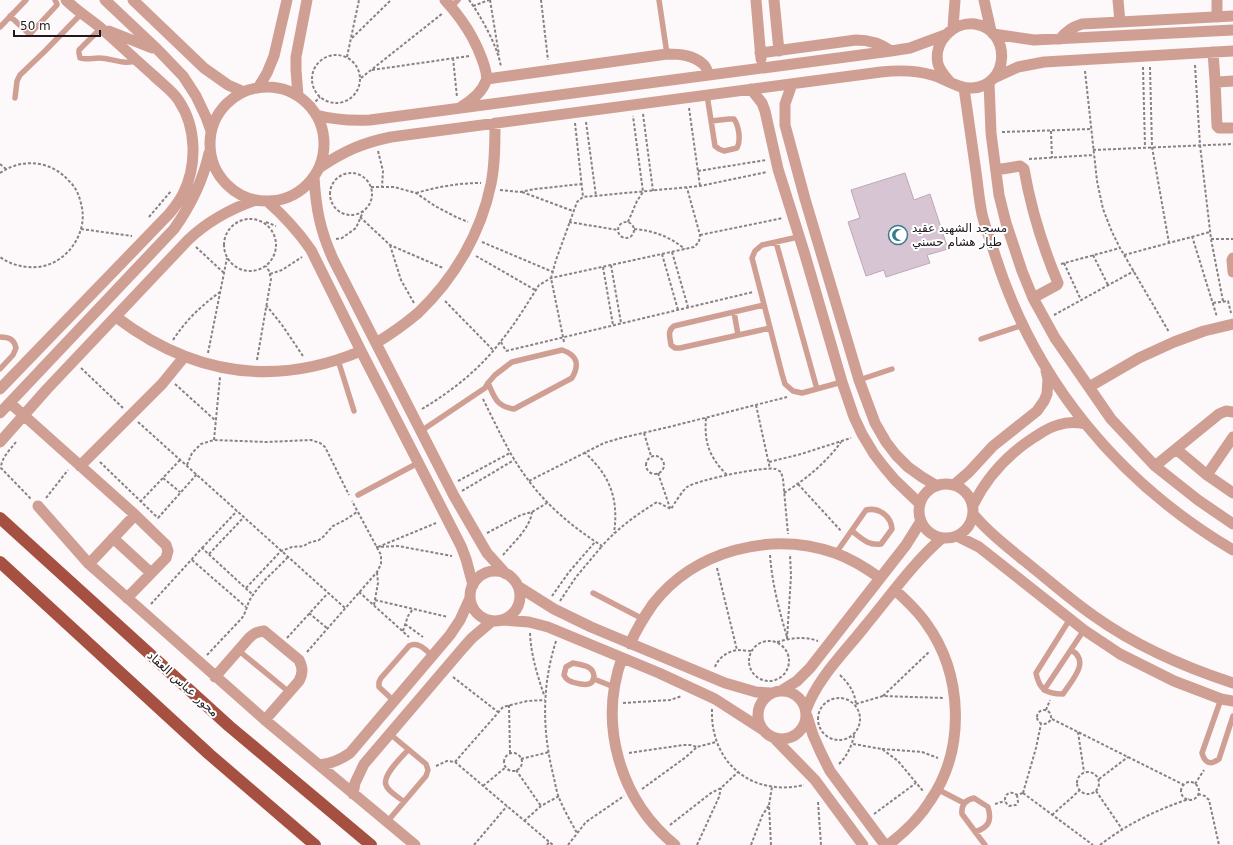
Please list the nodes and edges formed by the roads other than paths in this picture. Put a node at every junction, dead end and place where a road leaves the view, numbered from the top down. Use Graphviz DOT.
graph roads {
  1 [pos="26,0"];
  2 [pos="55,0"];
  3 [pos="106,0"];
  4 [pos="287,0"];
  5 [pos="307,0"];
  6 [pos="659,0"];
  7 [pos="756,0"];
  8 [pos="774,0"];
  9 [pos="955,0"];
  10 [pos="984,0"];
  11 [pos="1118,0"];
  12 [pos="1217,0"];
  13 [pos="67,1"];
  14 [pos="136,1"];
  15 [pos="451,2"];
  16 [pos="82,13"];
  17 [pos="10,16"];
  18 [pos="1217,16"];
  19 [pos="1233,16"];
  20 [pos="1120,22"];
  21 [pos="0,27"];
  22 [pos="101,28"];
  23 [pos="1233,30"];
  24 [pos="949,32"];
  25 [pos="992,32"];
  26 [pos="1060,39"];
  27 [pos="158,50"];
  28 [pos="779,51"];
  29 [pos="891,51"];
  30 [pos="1233,51"];
  31 [pos="1213,52"];
  32 [pos="667,54"];
  33 [pos="760,54"];
  34 [pos="137,60"];
  35 [pos="761,68"];
  36 [pos="709,75"];
  37 [pos="487,79"];
  38 [pos="991,80"];
  39 [pos="1215,80"];
  40 [pos="1233,81"];
  41 [pos="950,82"];
  42 [pos="792,84"];
  43 [pos="258,88"];
  44 [pos="964,88"];
  45 [pos="751,89"];
  46 [pos="244,92"];
  47 [pos="707,94"];
  48 [pos="298,96"];
  49 [pos="15,98"];
  50 [pos="458,108"];
  51 [pos="313,111"];
  52 [pos="711,121"];
  53 [pos="495,123"];
  54 [pos="1233,128"];
  55 [pos="211,131"];
  56 [pos="210,150"];
  57 [pos="996,170"];
  58 [pos="316,172"];
  59 [pos="256,200"];
  60 [pos="267,201"];
  61 [pos="798,237"];
  62 [pos="776,242"];
  63 [pos="1233,258"];
  64 [pos="1233,272"];
  65 [pos="1033,298"];
  66 [pos="764,305"];
  67 [pos="734,312"];
  68 [pos="69,317"];
  69 [pos="116,317"];
  70 [pos="1233,324"];
  71 [pos="1023,325"];
  72 [pos="770,328"];
  73 [pos="738,335"];
  74 [pos="0,338"];
  75 [pos="981,339"];
  76 [pos="376,343"];
  77 [pos="360,352"];
  78 [pos="184,357"];
  79 [pos="338,360"];
  80 [pos="50,361"];
  81 [pos="1043,364"];
  82 [pos="0,369"];
  83 [pos="892,369"];
  84 [pos="859,380"];
  85 [pos="842,382"];
  86 [pos="488,383"];
  87 [pos="1088,387"];
  88 [pos="0,389"];
  89 [pos="817,389"];
  90 [pos="10,403"];
  91 [pos="354,411"];
  92 [pos="1233,412"];
  93 [pos="0,413"];
  94 [pos="23,415"];
  95 [pos="1085,424"];
  96 [pos="421,431"];
  97 [pos="1233,437"];
  98 [pos="0,442"];
  99 [pos="1176,449"];
  100 [pos="418,463"];
  101 [pos="78,464"];
  102 [pos="1155,466"];
  103 [pos="1207,474"];
  104 [pos="954,485"];
  105 [pos="937,486"];
  106 [pos="1233,493"];
  107 [pos="358,495"];
  108 [pos="920,504"];
  109 [pos="38,506"];
  110 [pos="973,509"];
  111 [pos="133,513"];
  112 [pos="0,518"];
  113 [pos="921,521"];
  114 [pos="1233,524"];
  115 [pos="852,531"];
  116 [pos="957,536"];
  117 [pos="113,538"];
  118 [pos="942,538"];
  119 [pos="1233,550"];
  120 [pos="836,554"];
  121 [pos="0,562"];
  122 [pos="89,564"];
  123 [pos="151,573"];
  124 [pos="506,574"];
  125 [pos="880,578"];
  126 [pos="473,585"];
  127 [pos="518,587"];
  128 [pos="895,590"];
  129 [pos="593,593"];
  130 [pos="127,598"];
  131 [pos="470,598"];
  132 [pos="643,619"];
  133 [pos="1070,619"];
  134 [pos="503,620"];
  135 [pos="492,621"];
  136 [pos="1084,630"];
  137 [pos="630,644"];
  138 [pos="238,650"];
  139 [pos="1071,650"];
  140 [pos="435,652"];
  141 [pos="622,658"];
  142 [pos="215,677"];
  143 [pos="594,679"];
  144 [pos="1233,683"];
  145 [pos="614,687"];
  146 [pos="1044,690"];
  147 [pos="289,692"];
  148 [pos="776,692"];
  149 [pos="1221,699"];
  150 [pos="394,701"];
  151 [pos="1233,701"];
  152 [pos="806,713"];
  153 [pos="1233,716"];
  154 [pos="265,720"];
  155 [pos="763,730"];
  156 [pos="390,734"];
  157 [pos="774,738"];
  158 [pos="408,750"];
  159 [pos="319,765"];
  160 [pos="937,789"];
  161 [pos="353,794"];
  162 [pos="404,802"];
  163 [pos="964,803"];
  164 [pos="387,822"];
  165 [pos="975,832"];
  166 [pos="670,844"];
  167 [pos="315,845"];
  168 [pos="371,845"];
  169 [pos="415,845"];
  170 [pos="863,845"];
  171 [pos="887,845"];
  172 [pos="985,845"];
  1 -- 17 [label="lane"];
  2 -- 17 [label="lane"];
  3 -- 27 [label="street"];
  4 -- 43 [label="street"];
  5 -- 48 [label="street"];
  6 -- 32 [label="lane"];
  7 -- 33 [label="street"];
  8 -- 28 [label="street"];
  9 -- 24 [label="street"];
  10 -- 25 [label="street"];
  11 -- 20 [label="street"];
  12 -- 18 [label="street"];
  13 -- 16 [label="street"];
  14 -- 46 [label="street"];
  15 -- 37 [label="street"];
  16 -- 22 [label="street"];
  16 -- 49 [label="lane"];
  17 -- 21 [label="lane"];
  18 -- 19 [label="street"];
  18 -- 20 [label="street"];
  20 -- 26 [label="street"];
  22 -- 27 [label="street"];
  22 -- 34 [label="street"];
  22 -- 34 [label="lane"];
  23 -- 26 [label="street"];
  24 -- 25 [label="street"];
  24 -- 29 [label="street"];
  24 -- 41 [label="street"];
  25 -- 26 [label="street"];
  25 -- 38 [label="street"];
  27 -- 55 [label="street"];
  28 -- 29 [label="street"];
  28 -- 33 [label="street"];
  29 -- 35 [label="street"];
  30 -- 31 [label="street"];
  31 -- 38 [label="street"];
  31 -- 39 [label="street"];
  32 -- 36 [label="street"];
  32 -- 37 [label="street"];
  33 -- 35 [label="street"];
  34 -- 68 [label="street"];
  35 -- 36 [label="street"];
  36 -- 50 [label="street"];
  37 -- 50 [label="street"];
  38 -- 44 [label="street"];
  38 -- 57 [label="street"];
  39 -- 40 [label="street"];
  39 -- 54 [label="street"];
  41 -- 42 [label="street"];
  41 -- 44 [label="street"];
  42 -- 45 [label="street"];
  42 -- 84 [label="street"];
  43 -- 46 [label="street"];
  43 -- 48 [label="street"];
  44 -- 71 [label="street"];
  45 -- 47 [label="street"];
  45 -- 61 [label="street"];
  46 -- 55 [label="street"];
  47 -- 52 [label="lane"];
  47 -- 53 [label="street"];
  48 -- 51 [label="street"];
  50 -- 51 [label="street"];
  51 -- 58 [label="street"];
  52 -- 52 [label="lane"];
  53 -- 58 [label="street"];
  53 -- 76 [label="street"];
  55 -- 56 [label="street"];
  56 -- 59 [label="street"];
  56 -- 80 [label="street"];
  57 -- 65 [label="street"];
  57 -- 65 [label="street"];
  58 -- 60 [label="street"];
  58 -- 76 [label="street"];
  59 -- 60 [label="street"];
  59 -- 69 [label="street"];
  60 -- 77 [label="street"];
  61 -- 62 [label="lane"];
  61 -- 85 [label="street"];
  62 -- 66 [label="lane"];
  62 -- 89 [label="lane"];
  63 -- 64 [label="street"];
  65 -- 87 [label="street"];
  66 -- 67 [label="lane"];
  66 -- 72 [label="lane"];
  67 -- 73 [label="lane"];
  67 -- 73 [label="lane"];
  68 -- 80 [label="street"];
  68 -- 88 [label="street"];
  69 -- 78 [label="street"];
  69 -- 94 [label="street"];
  70 -- 87 [label="street"];
  71 -- 75 [label="lane"];
  71 -- 81 [label="street"];
  72 -- 73 [label="lane"];
  72 -- 89 [label="lane"];
  74 -- 82 [label="lane"];
  76 -- 96 [label="street"];
  77 -- 79 [label="street"];
  77 -- 100 [label="street"];
  78 -- 79 [label="street"];
  78 -- 101 [label="street"];
  79 -- 91 [label="lane"];
  80 -- 90 [label="street"];
  81 -- 95 [label="street"];
  81 -- 104 [label="street"];
  83 -- 84 [label="lane"];
  84 -- 105 [label="street"];
  85 -- 89 [label="lane"];
  85 -- 108 [label="street"];
  86 -- 86 [label="lane"];
  86 -- 96 [label="lane"];
  87 -- 102 [label="street"];
  90 -- 93 [label="street"];
  90 -- 94 [label="street"];
  92 -- 99 [label="street"];
  94 -- 98 [label="street"];
  94 -- 101 [label="street"];
  95 -- 110 [label="street"];
  95 -- 119 [label="street"];
  96 -- 124 [label="street"];
  97 -- 103 [label="street"];
  99 -- 102 [label="street"];
  99 -- 103 [label="street"];
  100 -- 107 [label="lane"];
  100 -- 126 [label="street"];
  101 -- 111 [label="street"];
  102 -- 114 [label="street"];
  103 -- 106 [label="street"];
  104 -- 105 [label="street"];
  104 -- 110 [label="street"];
  105 -- 108 [label="street"];
  108 -- 113 [label="street"];
  109 -- 122 [label="street"];
  110 -- 116 [label="street"];
  110 -- 144 [label="street"];
  111 -- 117 [label="street"];
  111 -- 123 [label="street"];
  112 -- 168 [label="main road, محور عباس العقاد"];
  113 -- 118 [label="street"];
  113 -- 125 [label="street"];
  115 -- 115 [label="lane"];
  115 -- 120 [label="lane"];
  116 -- 118 [label="street"];
  116 -- 133 [label="street"];
  117 -- 122 [label="street"];
  117 -- 123 [label="street"];
  118 -- 128 [label="street"];
  120 -- 125 [label="street"];
  120 -- 132 [label="street"];
  121 -- 167 [label="main road"];
  122 -- 130 [label="street"];
  123 -- 130 [label="street"];
  124 -- 126 [label="street"];
  124 -- 127 [label="street"];
  125 -- 148 [label="street"];
  126 -- 131 [label="street"];
  127 -- 134 [label="street"];
  127 -- 137 [label="street"];
  128 -- 152 [label="street"];
  128 -- 160 [label="street"];
  129 -- 132 [label="lane"];
  130 -- 142 [label="street"];
  131 -- 135 [label="street"];
  131 -- 140 [label="street"];
  132 -- 137 [label="street"];
  133 -- 136 [label="street"];
  133 -- 146 [label="lane"];
  134 -- 135 [label="street"];
  134 -- 141 [label="street"];
  135 -- 156 [label="street"];
  136 -- 139 [label="lane"];
  136 -- 149 [label="street"];
  137 -- 148 [label="street"];
  138 -- 142 [label="street"];
  138 -- 147 [label="lane"];
  138 -- 147 [label="street"];
  139 -- 146 [label="lane"];
  139 -- 146 [label="lane"];
  140 -- 150 [label="street"];
  140 -- 150 [label="lane"];
  141 -- 145 [label="street"];
  141 -- 155 [label="street"];
  142 -- 154 [label="street"];
  143 -- 143 [label="lane"];
  143 -- 145 [label="lane"];
  145 -- 166 [label="street"];
  147 -- 154 [label="street"];
  148 -- 152 [label="street"];
  148 -- 155 [label="street"];
  149 -- 151 [label="street"];
  149 -- 153 [label="lane"];
  150 -- 159 [label="street"];
  152 -- 157 [label="street"];
  152 -- 171 [label="street"];
  154 -- 159 [label="street"];
  155 -- 157 [label="street"];
  156 -- 158 [label="lane"];
  156 -- 161 [label="street"];
  157 -- 170 [label="street"];
  158 -- 162 [label="lane"];
  158 -- 162 [label="lane"];
  159 -- 161 [label="street"];
  160 -- 163 [label="lane"];
  160 -- 171 [label="street"];
  161 -- 164 [label="street"];
  162 -- 164 [label="lane"];
  163 -- 165 [label="lane"];
  163 -- 165 [label="lane"];
  164 -- 169 [label="street"];
  165 -- 172 [label="lane"];
}
